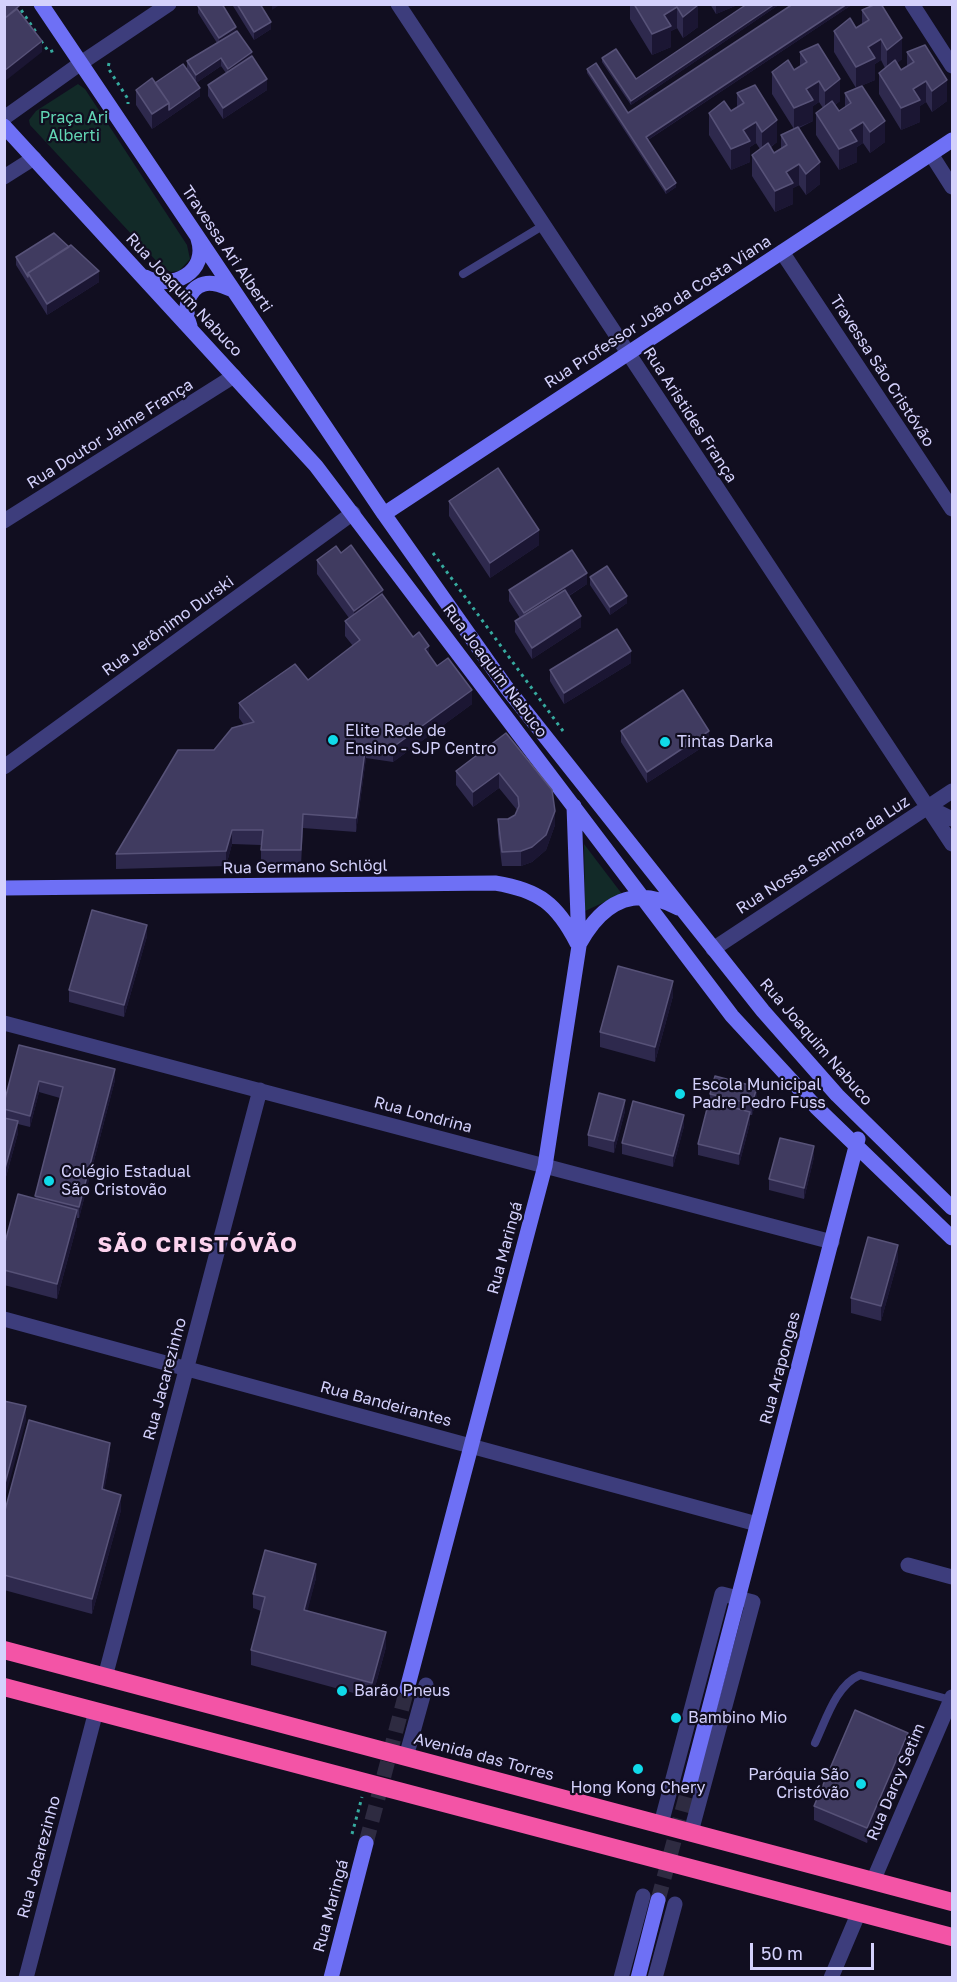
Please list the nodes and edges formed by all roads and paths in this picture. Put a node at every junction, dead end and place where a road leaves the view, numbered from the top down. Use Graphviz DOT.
graph roads {
  1 [pos="17,4"];
  2 [pos="41,4"];
  3 [pos="169,4"];
  4 [pos="398,4"];
  5 [pos="912,4"];
  6 [pos="49,52"];
  7 [pos="111,61"];
  8 [pos="81,63"];
  9 [pos="952,66"];
  10 [pos="115,80"];
  11 [pos="4,118"];
  12 [pos="4,126"];
  13 [pos="952,140"];
  14 [pos="931,154"];
  15 [pos="34,158"];
  16 [pos="4,177"];
  17 [pos="952,187"];
  18 [pos="544,225"];
  19 [pos="197,237"];
  20 [pos="782,252"];
  21 [pos="463,274"];
  22 [pos="142,276"];
  23 [pos="233,290"];
  24 [pos="192,330"];
  25 [pos="628,353"];
  26 [pos="234,376"];
  27 [pos="952,509"];
  28 [pos="354,513"];
  29 [pos="384,514"];
  30 [pos="4,521"];
  31 [pos="427,546"];
  32 [pos="568,738"];
  33 [pos="4,767"];
  34 [pos="952,791"];
  35 [pos="574,806"];
  36 [pos="928,807"];
  37 [pos="952,819"];
  38 [pos="952,844"];
  39 [pos="5,891"];
  40 [pos="642,897"];
  41 [pos="683,911"];
  42 [pos="579,946"];
  43 [pos="713,949"];
  44 [pos="4,1023"];
  45 [pos="260,1090"];
  46 [pos="862,1122"];
  47 [pos="856,1148"];
  48 [pos="545,1166"];
  49 [pos="952,1208"];
  50 [pos="952,1238"];
  51 [pos="832,1242"];
  52 [pos="4,1319"];
  53 [pos="187,1369"];
  54 [pos="471,1446"];
  55 [pos="757,1524"];
  56 [pos="908,1565"];
  57 [pos="952,1577"];
  58 [pos="738,1598"];
  59 [pos="4,1650"];
  60 [pos="105,1677"];
  61 [pos="426,1685"];
  62 [pos="4,1687"];
  63 [pos="407,1689"];
  64 [pos="952,1698"];
  65 [pos="96,1711"];
  66 [pos="815,1743"];
  67 [pos="406,1757"];
  68 [pos="366,1782"];
  69 [pos="688,1786"];
  70 [pos="661,1824"];
  71 [pos="691,1832"];
  72 [pos="352,1837"];
  73 [pos="366,1843"];
  74 [pos="873,1881"];
  75 [pos="650,1898"];
  76 [pos="952,1902"];
  77 [pos="675,1904"];
  78 [pos="859,1912"];
  79 [pos="952,1937"];
  80 [pos="26,1977"];
  81 [pos="331,1977"];
  82 [pos="621,1977"];
  83 [pos="638,1977"];
  84 [pos="655,1977"];
  85 [pos="831,1977"];
  1 -- 6 [label="path"];
  2 -- 8 [label="main road, Travessa Ari Alberti"];
  3 -- 8 [label="street"];
  4 -- 18 [label="street, Rua Aristides França"];
  5 -- 9 [label="street"];
  7 -- 10 [label="path"];
  8 -- 11 [label="street"];
  8 -- 19 [label="main road, Travessa Ari Alberti"];
  12 -- 15 [label="main road, Rua Joaquim Nabuco"];
  13 -- 14 [label="main road, Rua Professor João da Costa Viana"];
  14 -- 17 [label="street"];
  14 -- 20 [label="main road, Rua Professor João da Costa Viana"];
  15 -- 16 [label="street"];
  15 -- 22 [label="main road, Rua Joaquim Nabuco"];
  18 -- 21 [label="lane"];
  18 -- 25 [label="street, Rua Aristides França"];
  19 -- 22 [label="main road"];
  19 -- 23 [label="main road, Travessa Ari Alberti"];
  20 -- 25 [label="main road, Rua Professor João da Costa Viana"];
  20 -- 27 [label="street, Travessa São Cristóvão"];
  22 -- 24 [label="main road, Rua Joaquim Nabuco"];
  23 -- 24 [label="main road"];
  23 -- 29 [label="main road, Travessa Ari Alberti"];
  24 -- 26 [label="main road, Rua Joaquim Nabuco"];
  25 -- 29 [label="main road, Rua Professor João da Costa Viana"];
  25 -- 36 [label="street, Rua Aristides França"];
  26 -- 28 [label="main road, Rua Joaquim Nabuco"];
  26 -- 30 [label="street, Rua Doutor Jaime França"];
  28 -- 33 [label="street, Rua Jerônimo Durski"];
  28 -- 35 [label="main road, Rua Joaquim Nabuco"];
  29 -- 41 [label="main road, Rua Joaquim Nabuco"];
  31 -- 32 [label="path"];
  34 -- 36 [label="street, Rua Nossa Senhora da Luz"];
  35 -- 40 [label="main road, Rua Joaquim Nabuco"];
  35 -- 42 [label="main road, Rua Maringá"];
  36 -- 37 [label="street"];
  36 -- 38 [label="street, Rua Aristides França"];
  36 -- 43 [label="street, Rua Nossa Senhora da Luz"];
  39 -- 42 [label="main road, Rua Germano Schlögl"];
  40 -- 41 [label="main road"];
  40 -- 42 [label="main road"];
  40 -- 47 [label="main road, Rua Joaquim Nabuco"];
  41 -- 43 [label="main road, Rua Joaquim Nabuco"];
  42 -- 48 [label="main road, Rua Maringá"];
  43 -- 46 [label="main road, Rua Joaquim Nabuco"];
  44 -- 45 [label="street, Rua Londrina"];
  45 -- 48 [label="street, Rua Londrina"];
  45 -- 53 [label="street, Rua Jacarezinho"];
  46 -- 47 [label="main road, Rua Arapongas"];
  46 -- 49 [label="main road, Rua Joaquim Nabuco"];
  47 -- 50 [label="main road, Rua Joaquim Nabuco"];
  47 -- 51 [label="main road, Rua Arapongas"];
  48 -- 51 [label="street, Rua Londrina"];
  48 -- 54 [label="main road, Rua Maringá"];
  51 -- 55 [label="main road, Rua Arapongas"];
  52 -- 53 [label="street, Rua Bandeirantes"];
  53 -- 54 [label="street, Rua Bandeirantes"];
  53 -- 60 [label="street, Rua Jacarezinho"];
  54 -- 55 [label="street, Rua Bandeirantes"];
  54 -- 63 [label="main road, Rua Maringá"];
  55 -- 58 [label="main road, Rua Arapongas"];
  56 -- 57 [label="street"];
  58 -- 69 [label="main road, Rua Arapongas"];
  58 -- 70 [label="street"];
  58 -- 71 [label="street"];
  59 -- 60 [label="highway, Avenida das Torres"];
  60 -- 67 [label="highway, Avenida das Torres"];
  61 -- 67 [label="street"];
  62 -- 65 [label="highway"];
  64 -- 66 [label="lane"];
  64 -- 74 [label="street, Rua Darcy Setim"];
  65 -- 68 [label="highway"];
  65 -- 80 [label="street, Rua Jacarezinho"];
  67 -- 70 [label="highway, Avenida das Torres"];
  68 -- 72 [label="path"];
  68 -- 78 [label="highway"];
  70 -- 71 [label="highway, Avenida das Torres"];
  71 -- 74 [label="highway, Avenida das Torres"];
  73 -- 81 [label="main road, Rua Maringá"];
  74 -- 76 [label="highway, Avenida das Torres"];
  75 -- 82 [label="street"];
  75 -- 83 [label="main road"];
  77 -- 84 [label="street"];
  78 -- 79 [label="highway"];
  78 -- 85 [label="street"];
}
